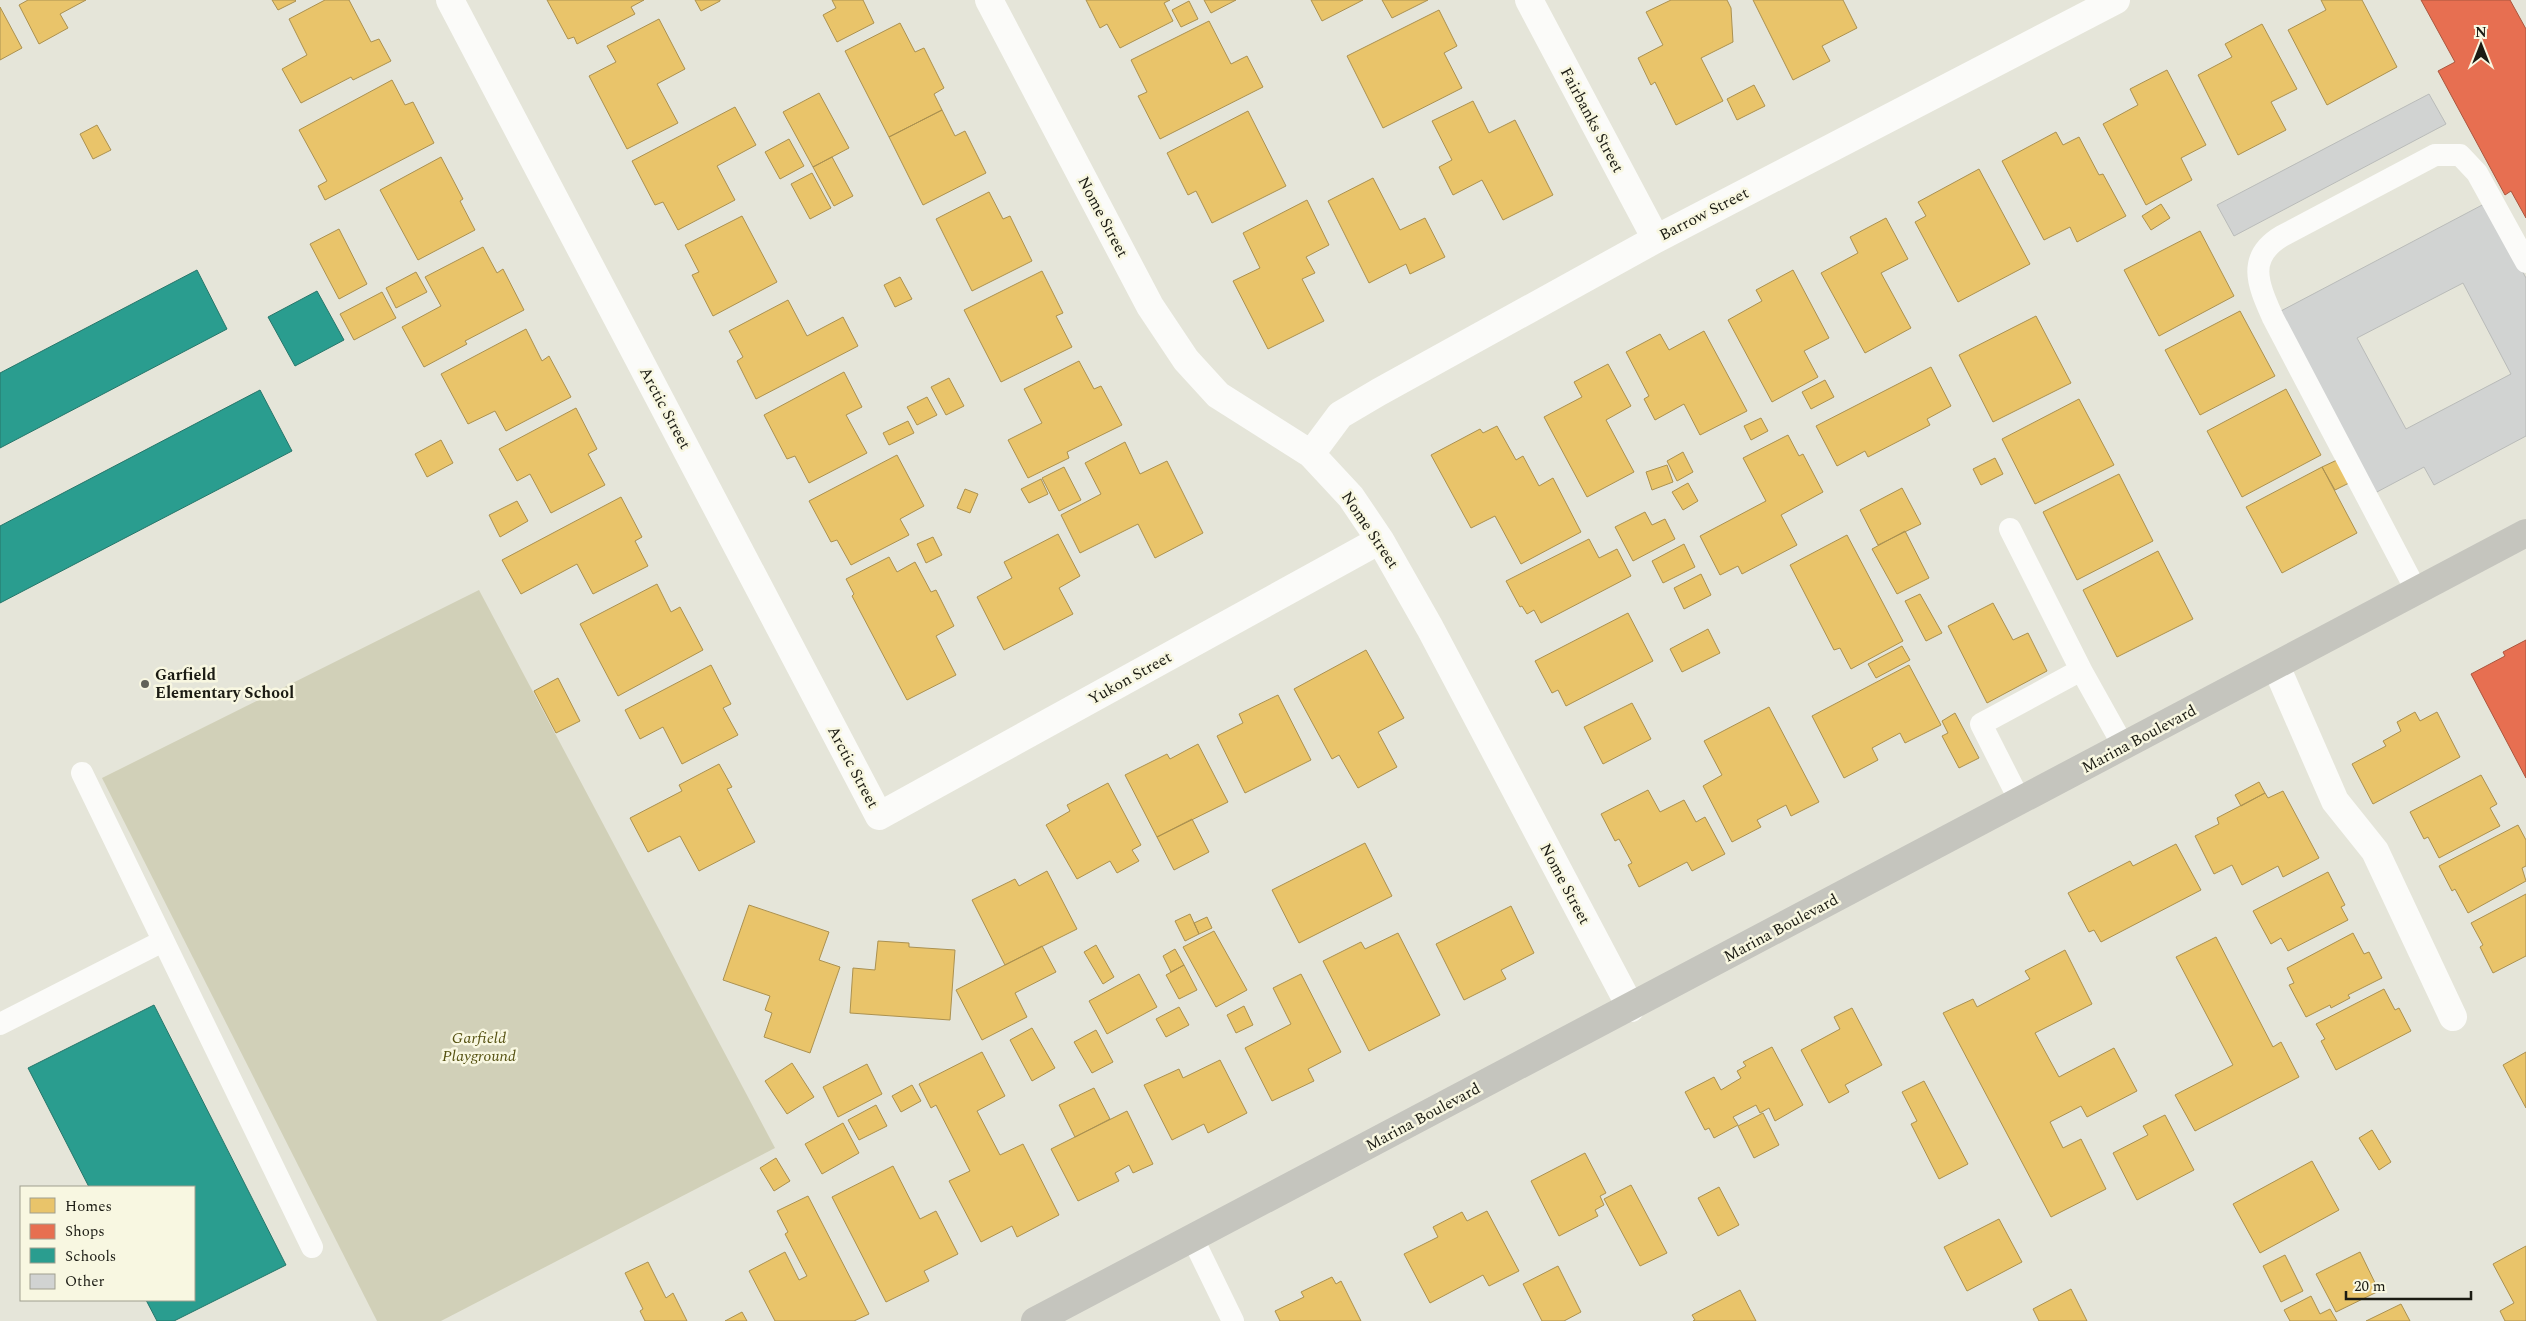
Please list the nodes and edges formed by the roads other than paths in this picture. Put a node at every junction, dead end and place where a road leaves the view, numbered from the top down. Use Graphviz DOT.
graph roads {
  1 [pos="450,0"];
  2 [pos="989,0"];
  3 [pos="1530,0"];
  4 [pos="2116,0"];
  5 [pos="2072,10"];
  6 [pos="1656,239"];
  7 [pos="2526,262"];
  8 [pos="1311,454"];
  9 [pos="2010,529"];
  10 [pos="2526,533"];
  11 [pos="1380,540"];
  12 [pos="2417,592"];
  13 [pos="2276,666"];
  14 [pos="2080,670"];
  15 [pos="2124,747"];
  16 [pos="82,773"];
  17 [pos="2020,801"];
  18 [pos="879,816"];
  19 [pos="163,941"];
  20 [pos="1631,1008"];
  21 [pos="2453,1017"];
  22 [pos="0,1024"];
  23 [pos="1193,1239"];
  24 [pos="312,1247"];
  25 [pos="1043,1319"];
  26 [pos="1233,1321"];
  1 -- 18 [label="street, Arctic Street"];
  2 -- 8 [label="street, Nome Street"];
  3 -- 6 [label="street, Fairbanks Street"];
  4 -- 5 [label="street, Barrow Street"];
  5 -- 6 [label="street, Barrow Street"];
  6 -- 8 [label="street, Barrow Street"];
  7 -- 12 [label="lane"];
  8 -- 11 [label="street, Nome Street"];
  9 -- 14 [label="lane"];
  10 -- 12 [label="street, Marina Boulevard"];
  11 -- 18 [label="street, Yukon Street"];
  11 -- 20 [label="street, Nome Street"];
  12 -- 13 [label="street, Marina Boulevard"];
  13 -- 15 [label="street, Marina Boulevard"];
  13 -- 21 [label="street"];
  14 -- 15 [label="lane"];
  14 -- 17 [label="lane"];
  15 -- 17 [label="street, Marina Boulevard"];
  16 -- 19 [label="lane"];
  17 -- 20 [label="street, Marina Boulevard"];
  19 -- 22 [label="lane"];
  19 -- 24 [label="lane"];
  20 -- 23 [label="street, Marina Boulevard"];
  23 -- 25 [label="street, Marina Boulevard"];
  23 -- 26 [label="lane"];
}
